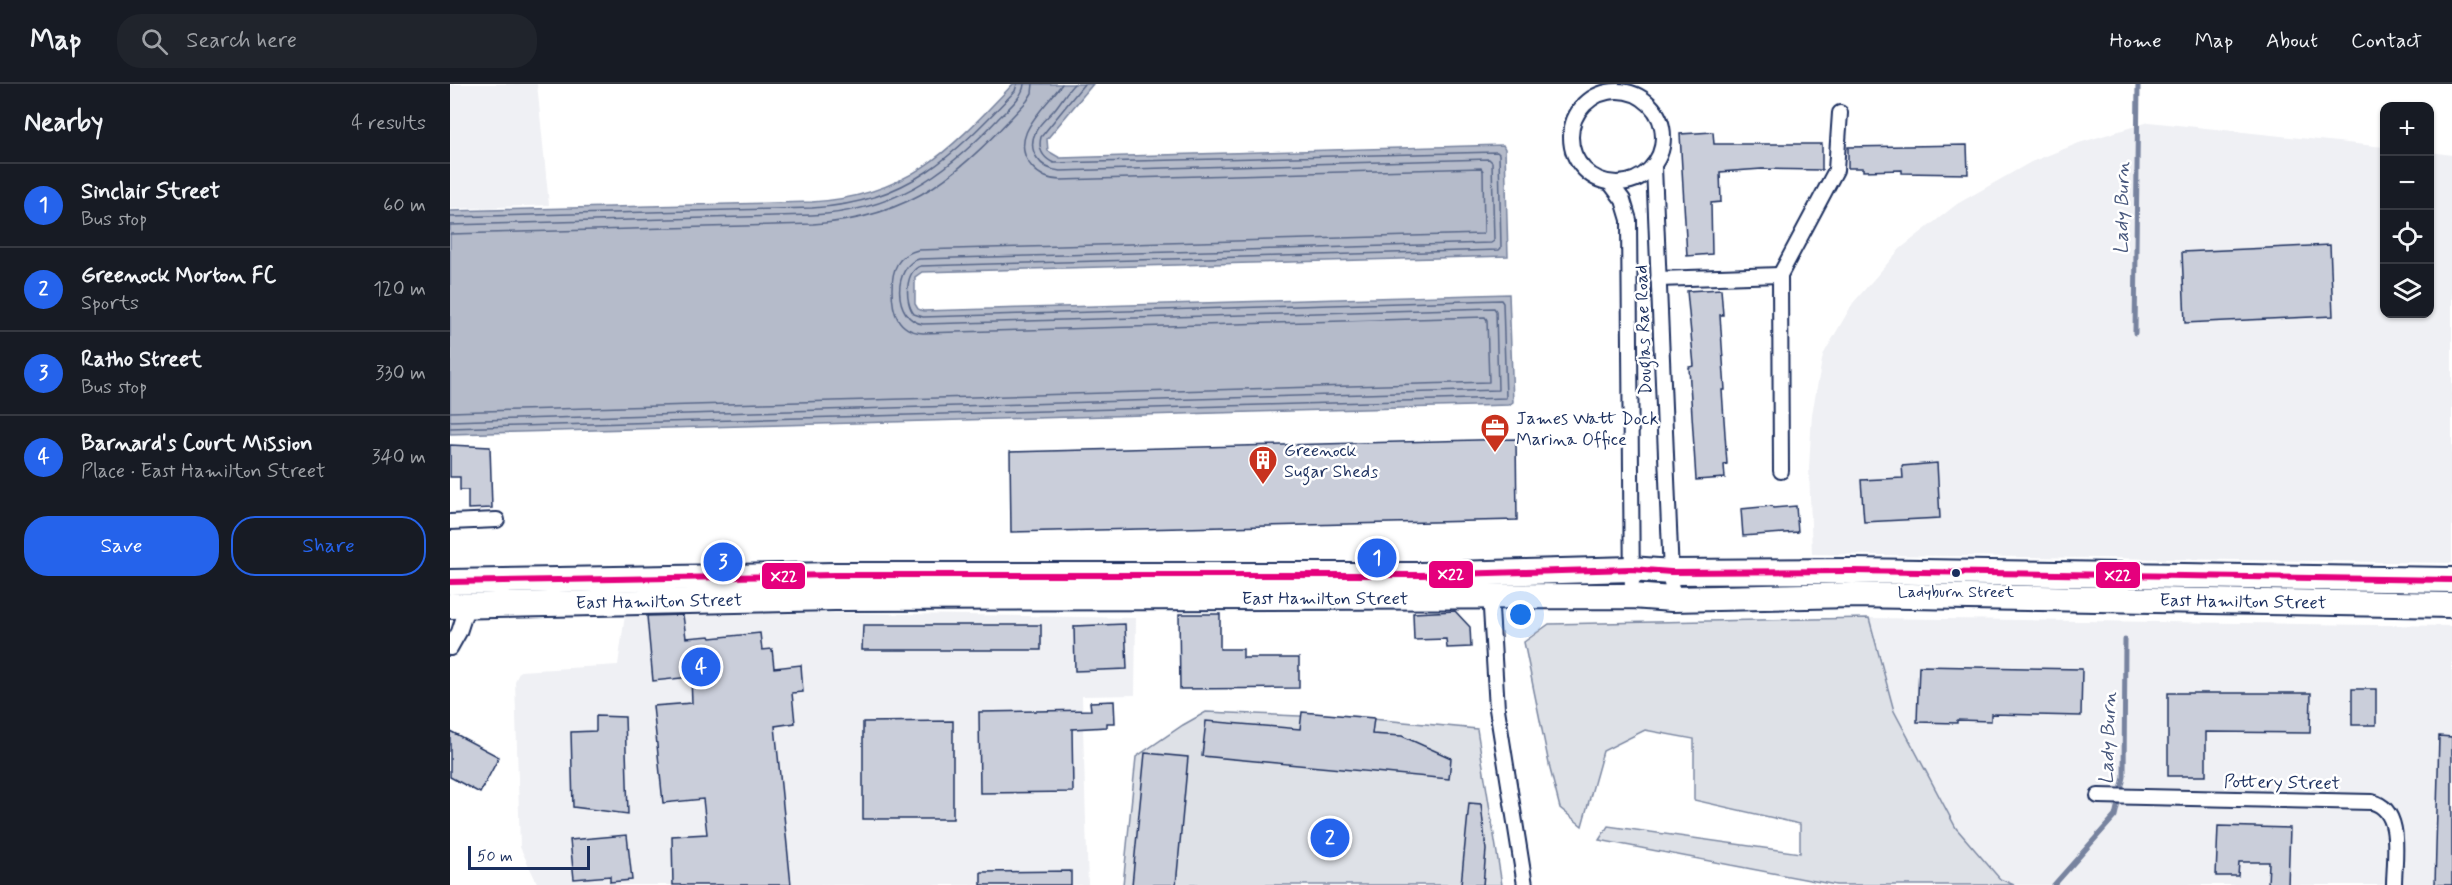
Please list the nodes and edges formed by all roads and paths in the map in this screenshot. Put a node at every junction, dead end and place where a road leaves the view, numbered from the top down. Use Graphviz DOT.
graph roads {
  1 [pos="1840,113"];
  2 [pos="1654,167"];
  3 [pos="1611,184"];
  4 [pos="1780,274"];
  5 [pos="1658,279"];
  6 [pos="1781,471"];
  7 [pos="496,520"];
  8 [pos="450,522"];
  9 [pos="1631,569"];
  10 [pos="1671,572"];
  11 [pos="1490,573"];
  12 [pos="2414,580"];
  13 [pos="2452,580"];
  14 [pos="1109,586"];
  15 [pos="460,593"];
  16 [pos="1632,596"];
  17 [pos="1491,597"];
  18 [pos="1672,599"];
  19 [pos="2413,604"];
  20 [pos="2452,605"];
  21 [pos="450,648"];
  22 [pos="2098,795"];
  23 [pos="1525,885"];
  24 [pos="2394,885"];
  1 -- 4 [label="street"];
  2 -- 3 [label="street"];
  2 -- 3 [label="street"];
  2 -- 5 [label="street, Douglas Rae Road"];
  3 -- 9 [label="street, Douglas Rae Road"];
  4 -- 5 [label="street"];
  4 -- 6 [label="street"];
  5 -- 10 [label="street, Douglas Rae Road"];
  7 -- 8 [label="street"];
  9 -- 10 [label="highway, East Hamilton Street"];
  9 -- 11 [label="highway, East Hamilton Street"];
  9 -- 16 [label="street, Douglas Rae Road"];
  10 -- 12 [label="highway, East Hamilton Street"];
  10 -- 18 [label="street, Douglas Rae Road"];
  11 -- 14 [label="highway, East Hamilton Street"];
  11 -- 17 [label="street"];
  12 -- 13 [label="highway, East Hamilton Street"];
  12 -- 19 [label="highway"];
  14 -- 15 [label="highway, East Hamilton Street"];
  14 -- 17 [label="highway, East Hamilton Street"];
  15 -- 21 [label="street"];
  16 -- 17 [label="highway, East Hamilton Street"];
  16 -- 18 [label="highway, East Hamilton Street"];
  17 -- 23 [label="street"];
  18 -- 19 [label="highway, East Hamilton Street"];
  19 -- 20 [label="highway, East Hamilton Street"];
  22 -- 24 [label="street, Pottery Street"];
}
